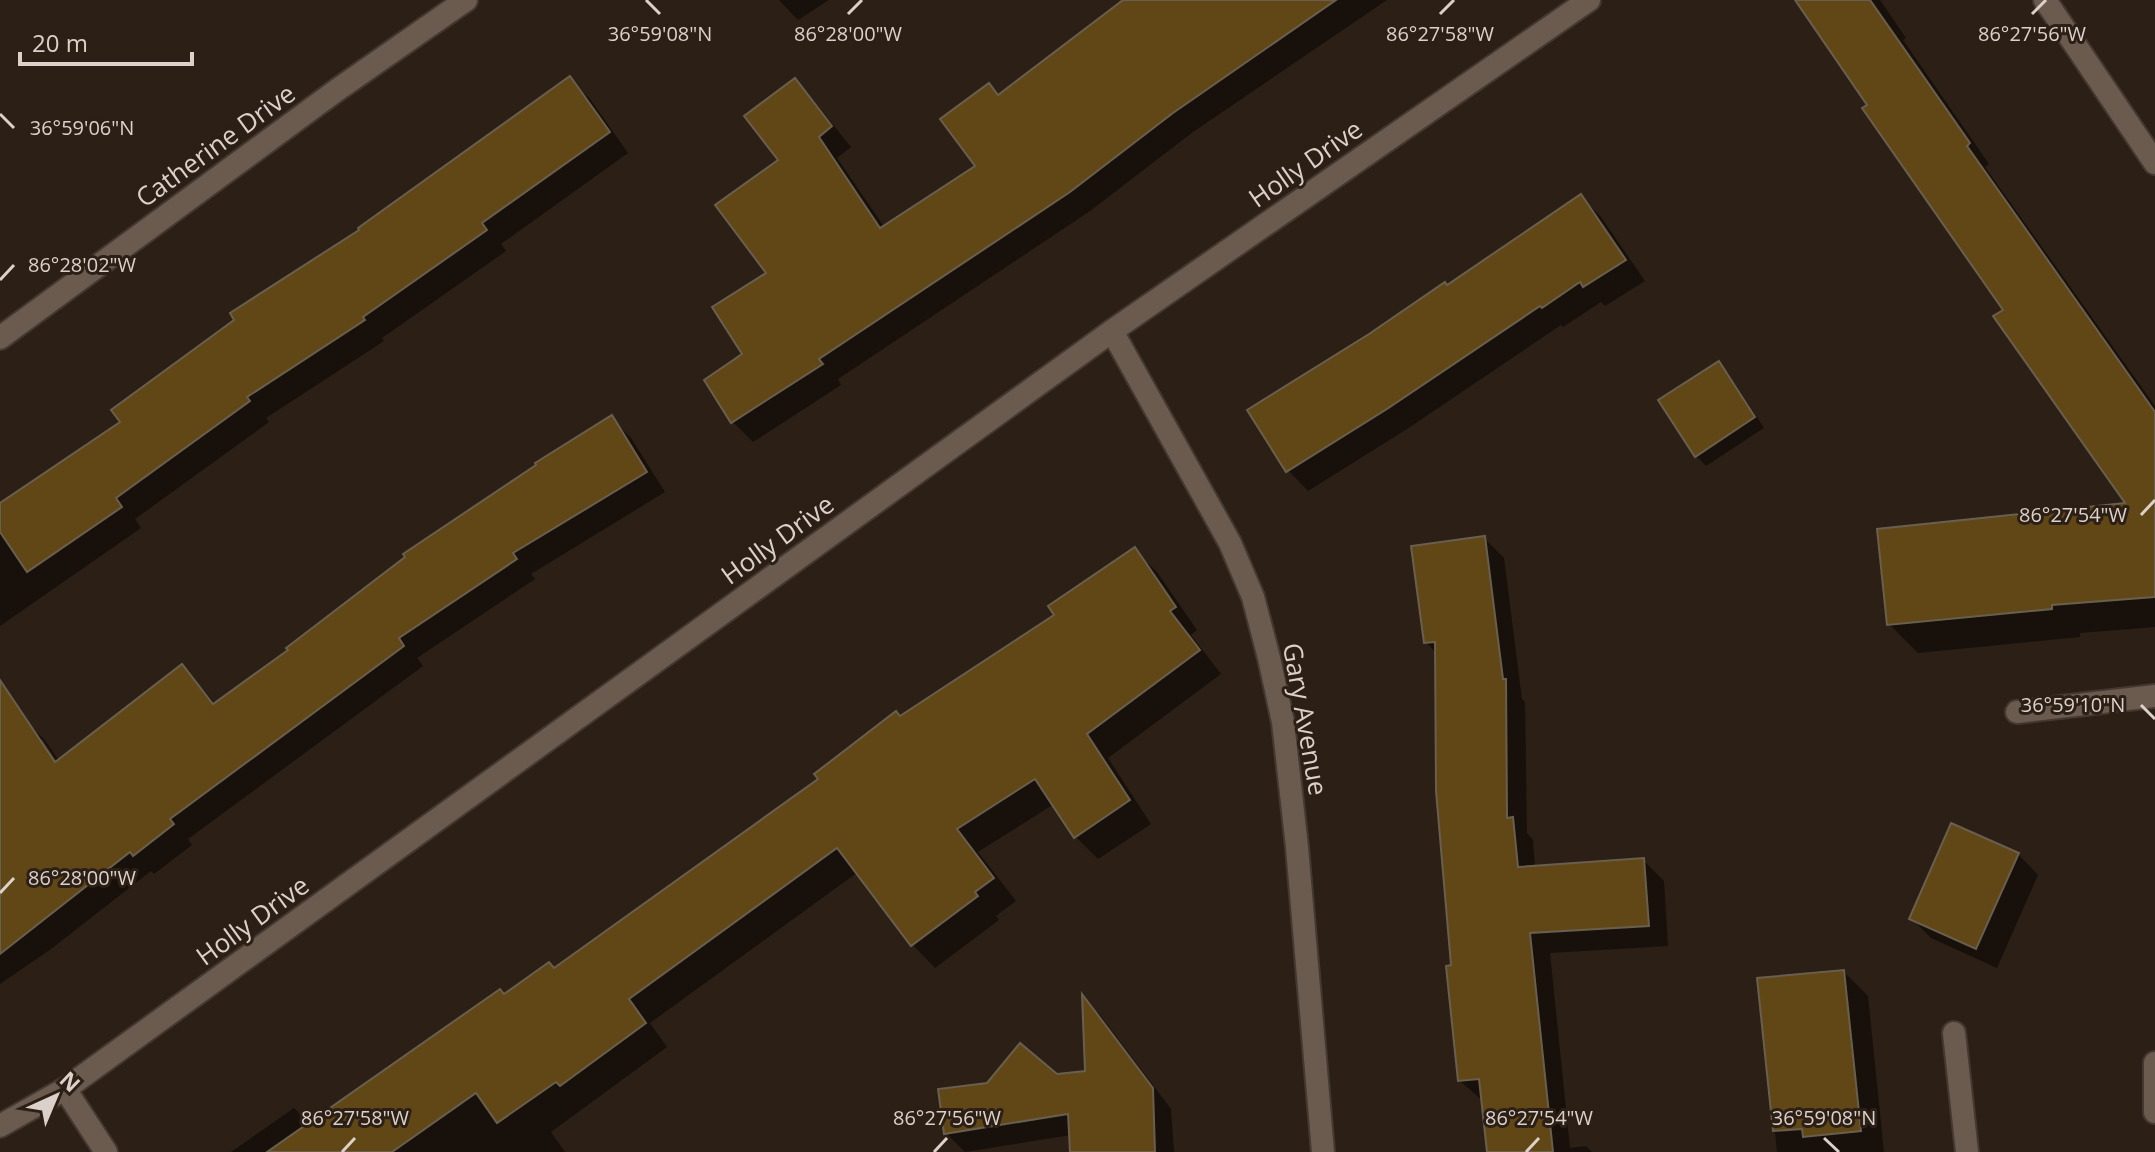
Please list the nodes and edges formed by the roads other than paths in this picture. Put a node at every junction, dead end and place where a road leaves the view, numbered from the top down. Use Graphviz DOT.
graph roads {
  1 [pos="466,0"];
  2 [pos="1589,0"];
  3 [pos="2045,0"];
  4 [pos="2155,163"];
  5 [pos="1112,331"];
  6 [pos="0,338"];
  7 [pos="2155,696"];
  8 [pos="2017,712"];
  9 [pos="1954,1033"];
  10 [pos="2155,1063"];
  11 [pos="65,1089"];
  12 [pos="2155,1112"];
  13 [pos="0,1126"];
  14 [pos="106,1152"];
  15 [pos="1323,1152"];
  16 [pos="1967,1152"];
  1 -- 6 [label="street, Catherine Drive"];
  2 -- 5 [label="street, Holly Drive"];
  3 -- 4 [label="street"];
  5 -- 11 [label="street, Holly Drive"];
  5 -- 15 [label="street, Gary Avenue"];
  7 -- 8 [label="street"];
  9 -- 16 [label="street"];
  10 -- 12 [label="street"];
  11 -- 13 [label="street, Holly Drive"];
  11 -- 14 [label="street"];
}
